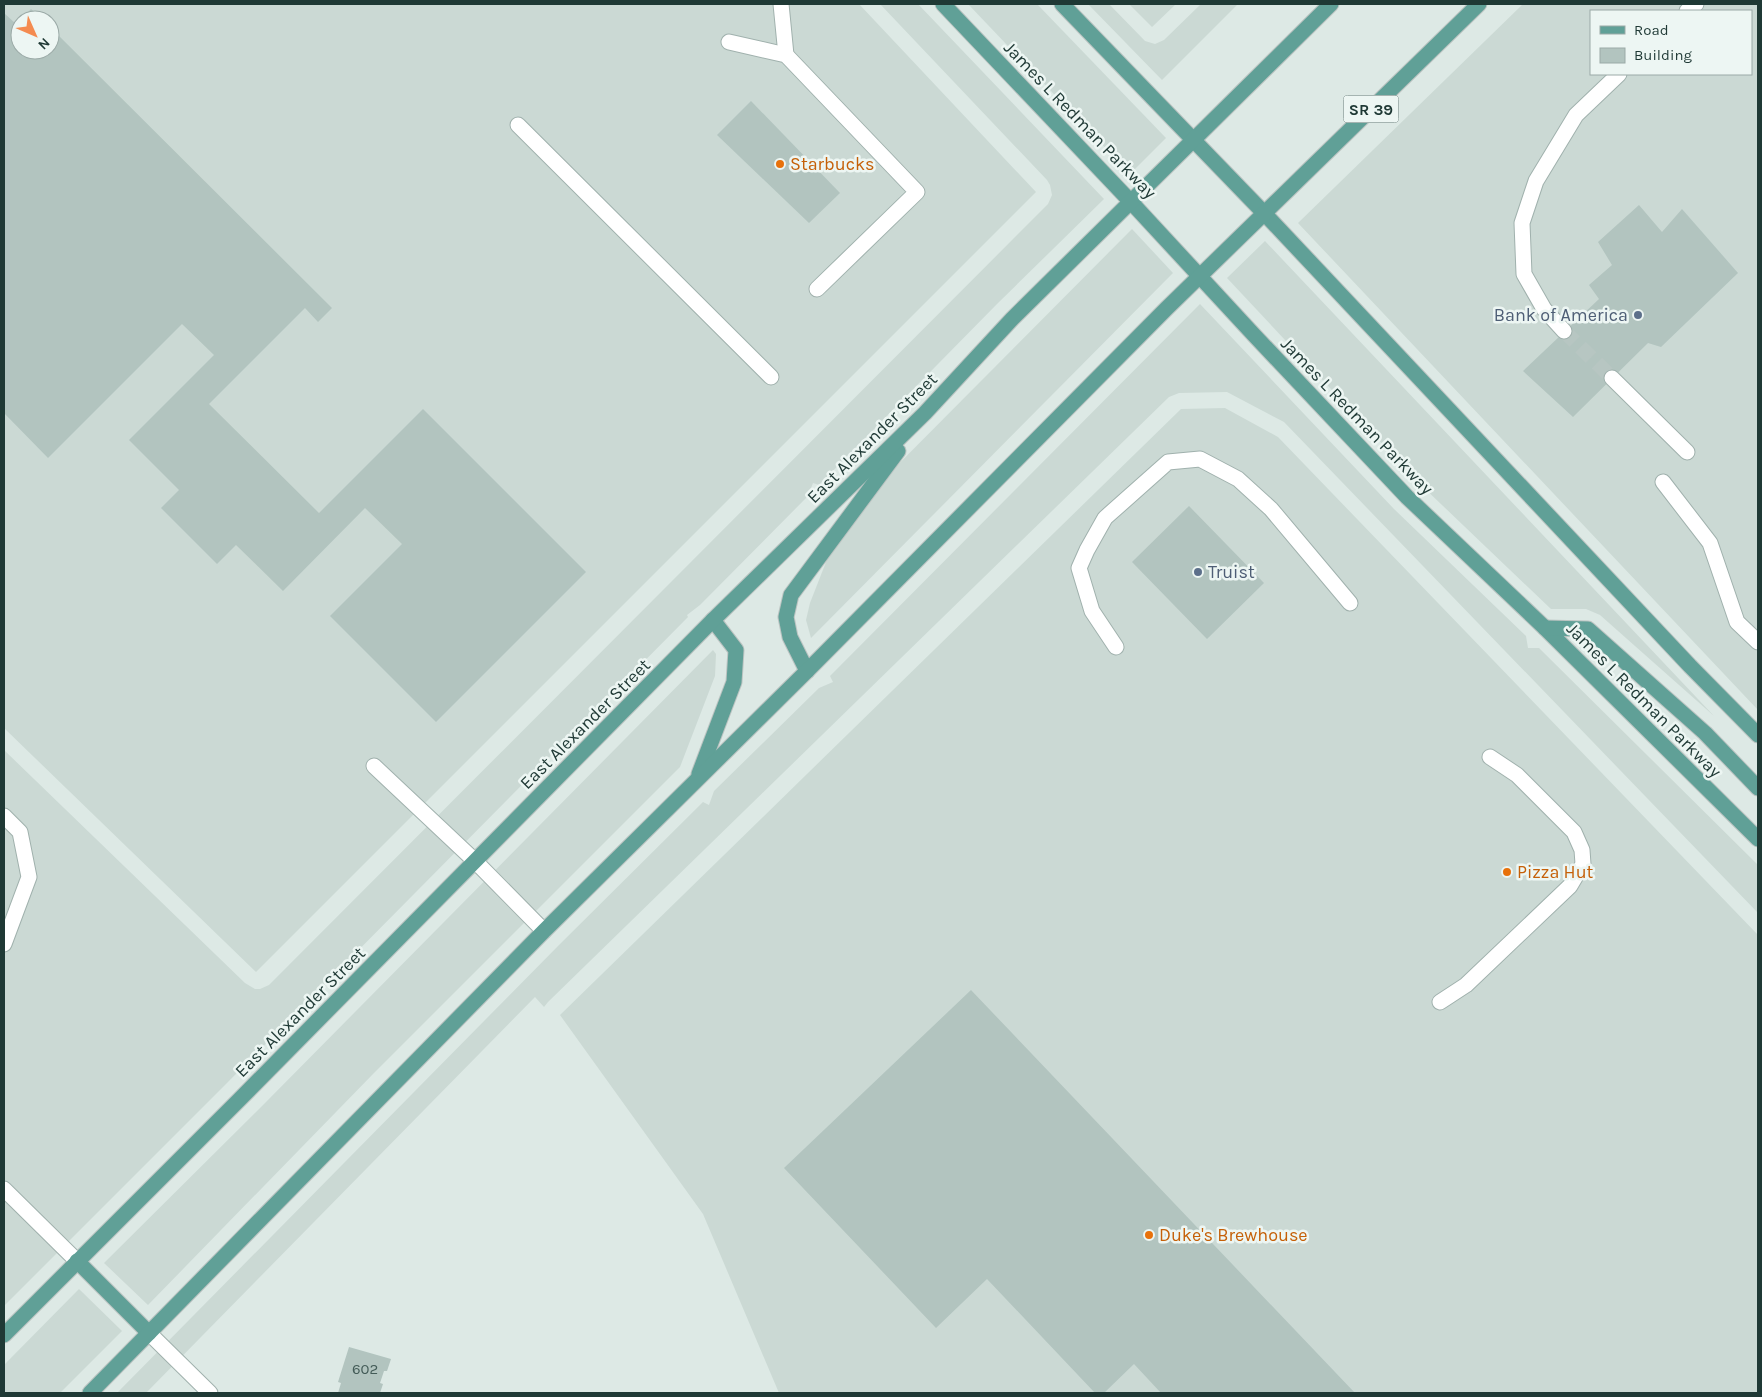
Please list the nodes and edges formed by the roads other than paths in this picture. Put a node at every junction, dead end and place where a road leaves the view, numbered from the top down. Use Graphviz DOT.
graph roads {
  1 [pos="781,4"];
  2 [pos="943,4"];
  3 [pos="1062,4"];
  4 [pos="1332,4"];
  5 [pos="1479,4"];
  6 [pos="729,42"];
  7 [pos="786,55"];
  8 [pos="1618,75"];
  9 [pos="518,125"];
  10 [pos="1193,140"];
  11 [pos="1131,202"];
  12 [pos="1264,213"];
  13 [pos="1200,276"];
  14 [pos="817,289"];
  15 [pos="1564,332"];
  16 [pos="771,377"];
  17 [pos="1612,378"];
  18 [pos="925,413"];
  19 [pos="1687,452"];
  20 [pos="1663,482"];
  21 [pos="1350,603"];
  22 [pos="713,620"];
  23 [pos="1545,628"];
  24 [pos="1758,642"];
  25 [pos="1116,647"];
  26 [pos="807,671"];
  27 [pos="1758,735"];
  28 [pos="1490,757"];
  29 [pos="374,766"];
  30 [pos="698,779"];
  31 [pos="1758,788"];
  32 [pos="4,816"];
  33 [pos="1758,839"];
  34 [pos="475,861"];
  35 [pos="544,931"];
  36 [pos="4,944"];
  37 [pos="1440,1002"];
  38 [pos="4,1189"];
  39 [pos="77,1261"];
  40 [pos="149,1333"];
  41 [pos="4,1335"];
  42 [pos="90,1393"];
  43 [pos="210,1393"];
  1 -- 7 [label="street"];
  2 -- 11 [label="main road, James L Redman Parkway"];
  3 -- 10 [label="main road"];
  4 -- 10 [label="main road, East Alexander Street"];
  5 -- 12 [label="main road, SR 39"];
  6 -- 7 [label="street"];
  7 -- 14 [label="street"];
  8 -- 15 [label="street"];
  9 -- 16 [label="street"];
  10 -- 11 [label="main road, East Alexander Street"];
  10 -- 12 [label="main road"];
  11 -- 13 [label="main road, James L Redman Parkway"];
  11 -- 18 [label="main road, East Alexander Street"];
  12 -- 13 [label="main road, SR 39"];
  12 -- 27 [label="main road"];
  13 -- 23 [label="main road, James L Redman Parkway"];
  13 -- 26 [label="main road"];
  17 -- 19 [label="street"];
  18 -- 22 [label="main road, East Alexander Street"];
  18 -- 26 [label="main road"];
  20 -- 24 [label="street"];
  21 -- 25 [label="street"];
  22 -- 30 [label="main road"];
  22 -- 34 [label="main road, East Alexander Street"];
  23 -- 31 [label="main road"];
  23 -- 33 [label="main road, James L Redman Parkway"];
  26 -- 30 [label="main road"];
  28 -- 37 [label="street"];
  29 -- 34 [label="street"];
  30 -- 35 [label="main road"];
  32 -- 36 [label="street"];
  34 -- 35 [label="street"];
  34 -- 39 [label="main road, East Alexander Street"];
  35 -- 40 [label="main road"];
  38 -- 39 [label="street"];
  39 -- 40 [label="main road"];
  39 -- 41 [label="main road, East Alexander Street"];
  40 -- 42 [label="main road"];
  40 -- 43 [label="street"];
}
